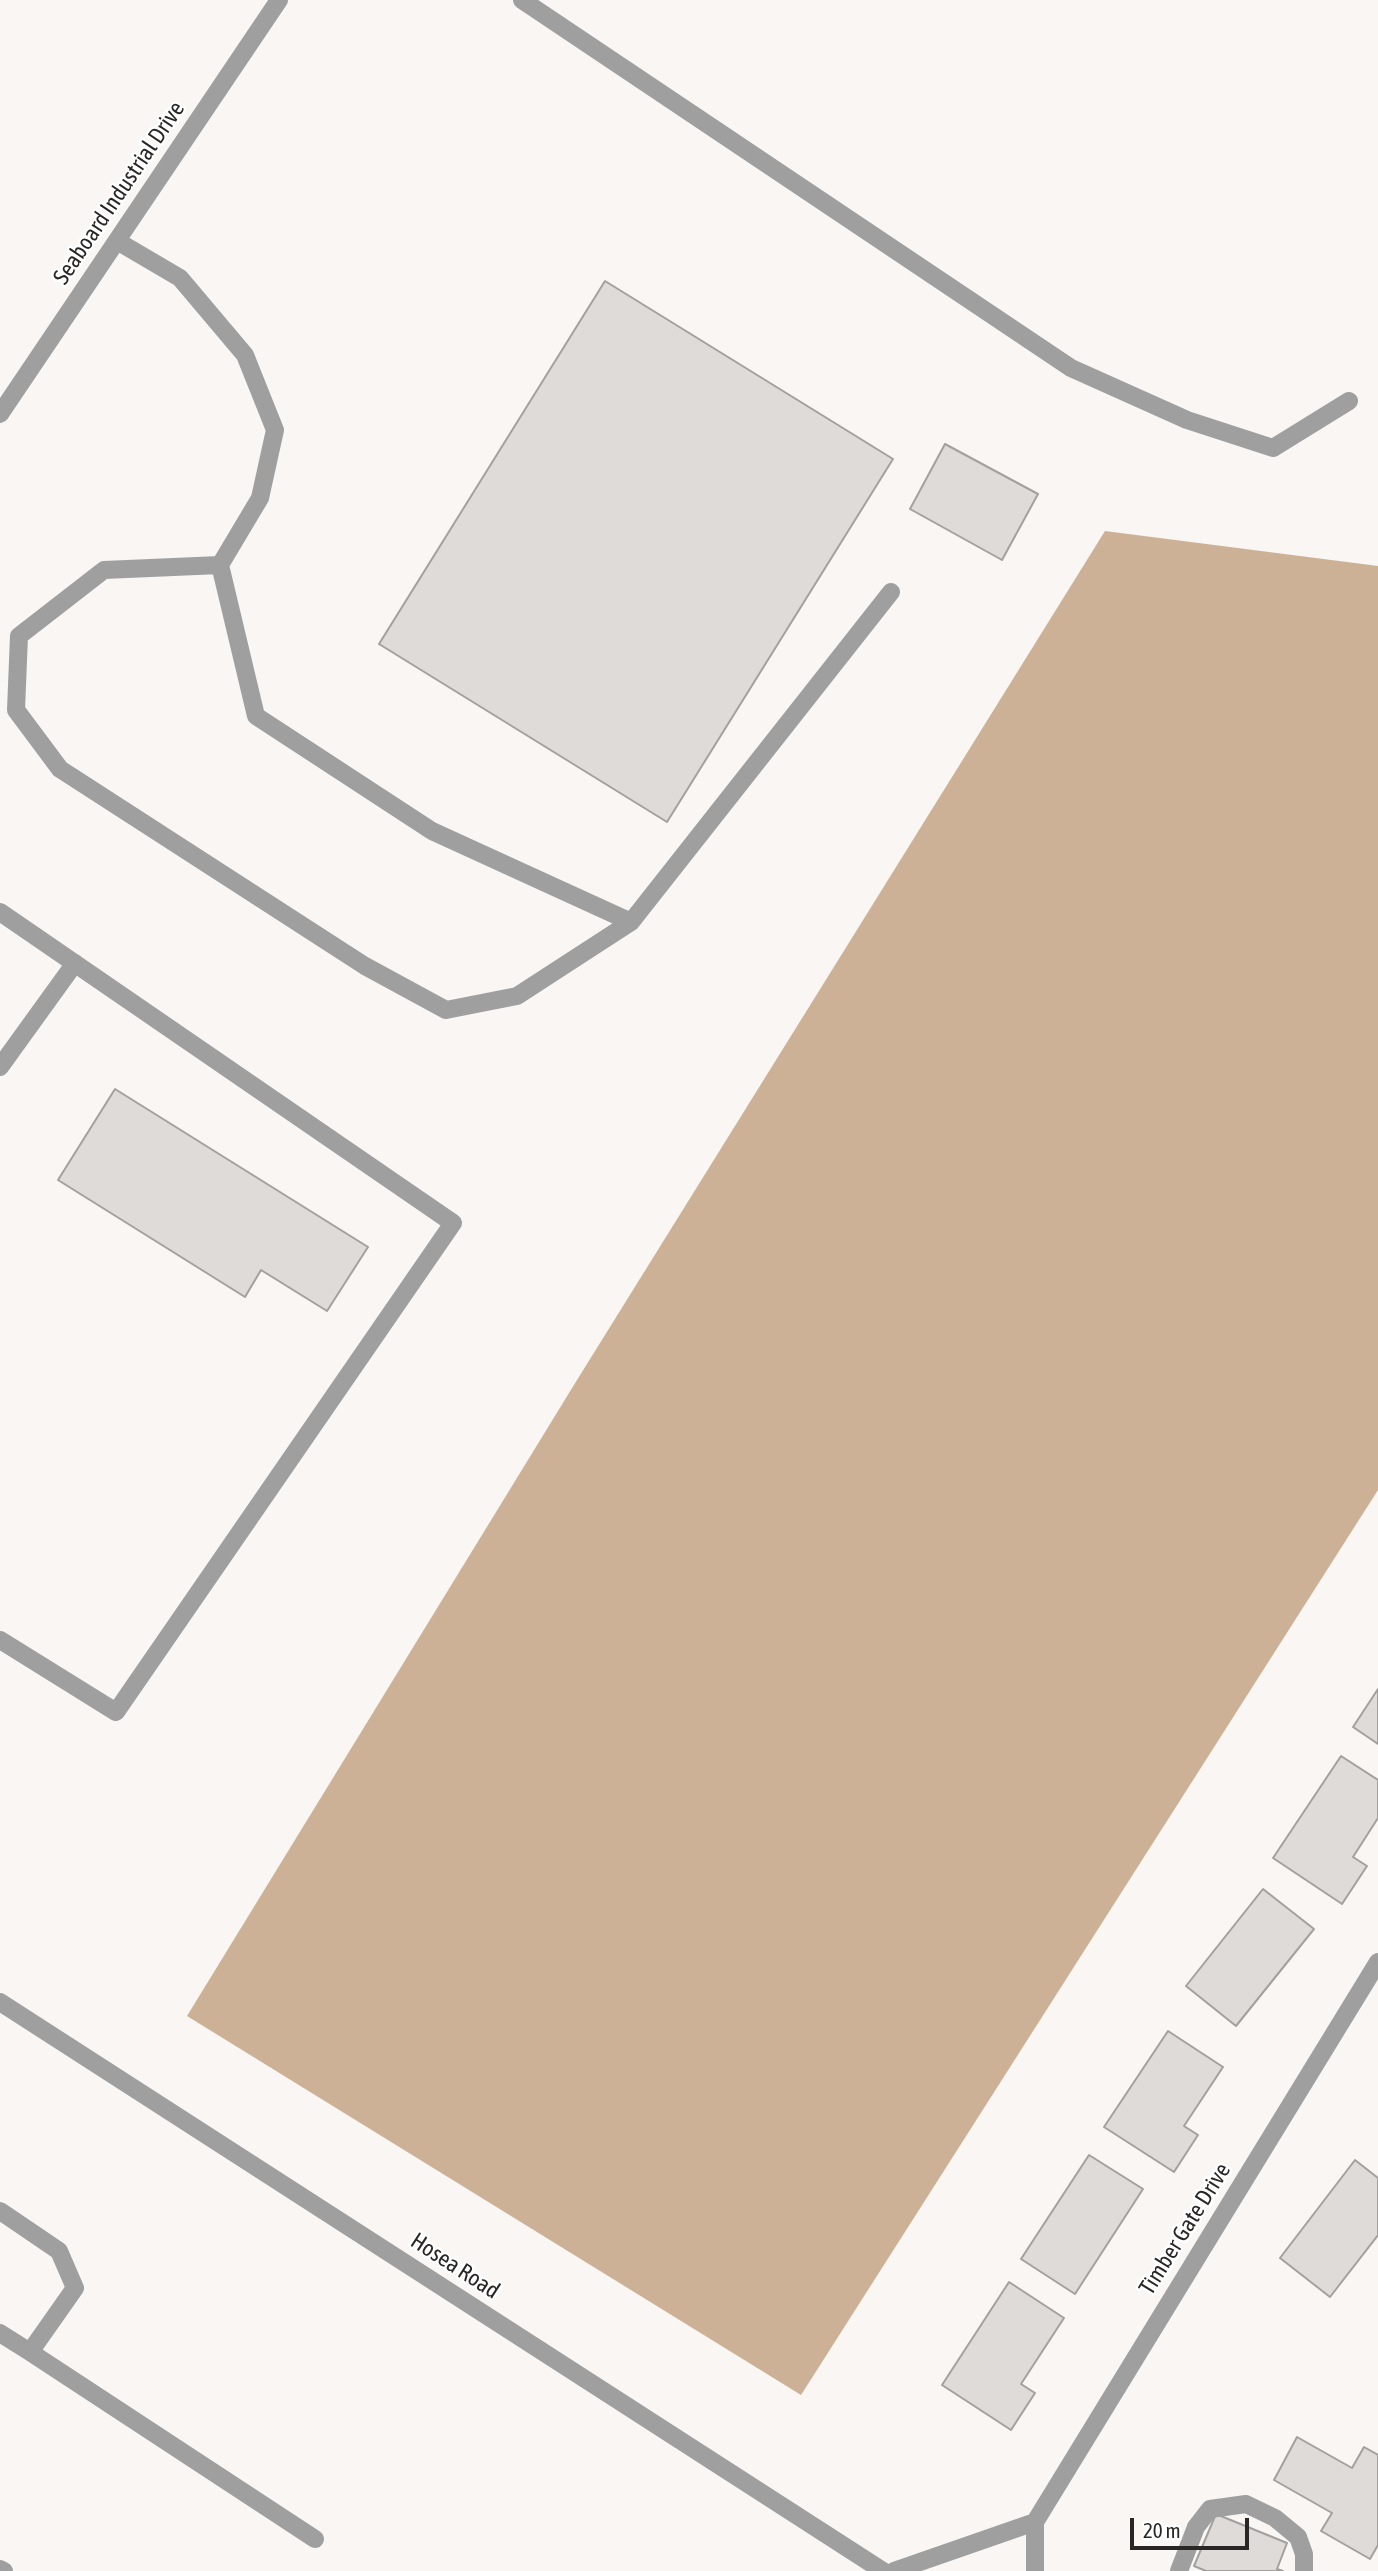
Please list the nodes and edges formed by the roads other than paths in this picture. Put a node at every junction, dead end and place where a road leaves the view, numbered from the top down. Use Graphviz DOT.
graph roads {
  1 [pos="279,0"];
  2 [pos="522,0"];
  3 [pos="117,241"];
  4 [pos="1349,401"];
  5 [pos="0,414"];
  6 [pos="220,565"];
  7 [pos="891,592"];
  8 [pos="0,912"];
  9 [pos="631,922"];
  10 [pos="75,963"];
  11 [pos="0,1067"];
  12 [pos="0,1640"];
  13 [pos="1378,1962"];
  14 [pos="0,2001"];
  15 [pos="0,2211"];
  16 [pos="0,2333"];
  17 [pos="30,2352"];
  18 [pos="1035,2522"];
  19 [pos="315,2539"];
  20 [pos="883,2571"];
  21 [pos="894,2571"];
  22 [pos="1035,2571"];
  23 [pos="1178,2571"];
  24 [pos="1304,2571"];
  1 -- 3 [label="street, Seaboard Industrial Drive"];
  2 -- 4 [label="street"];
  3 -- 5 [label="street, Seaboard Industrial Drive"];
  3 -- 6 [label="street"];
  6 -- 9 [label="street"];
  6 -- 9 [label="street"];
  7 -- 9 [label="street"];
  8 -- 10 [label="street"];
  10 -- 11 [label="street"];
  10 -- 12 [label="street"];
  13 -- 18 [label="street, Timber Gate Drive"];
  14 -- 20 [label="street, Hosea Road"];
  15 -- 17 [label="street"];
  16 -- 17 [label="street"];
  17 -- 19 [label="street"];
  18 -- 21 [label="street"];
  18 -- 22 [label="street"];
  23 -- 24 [label="street"];
}
